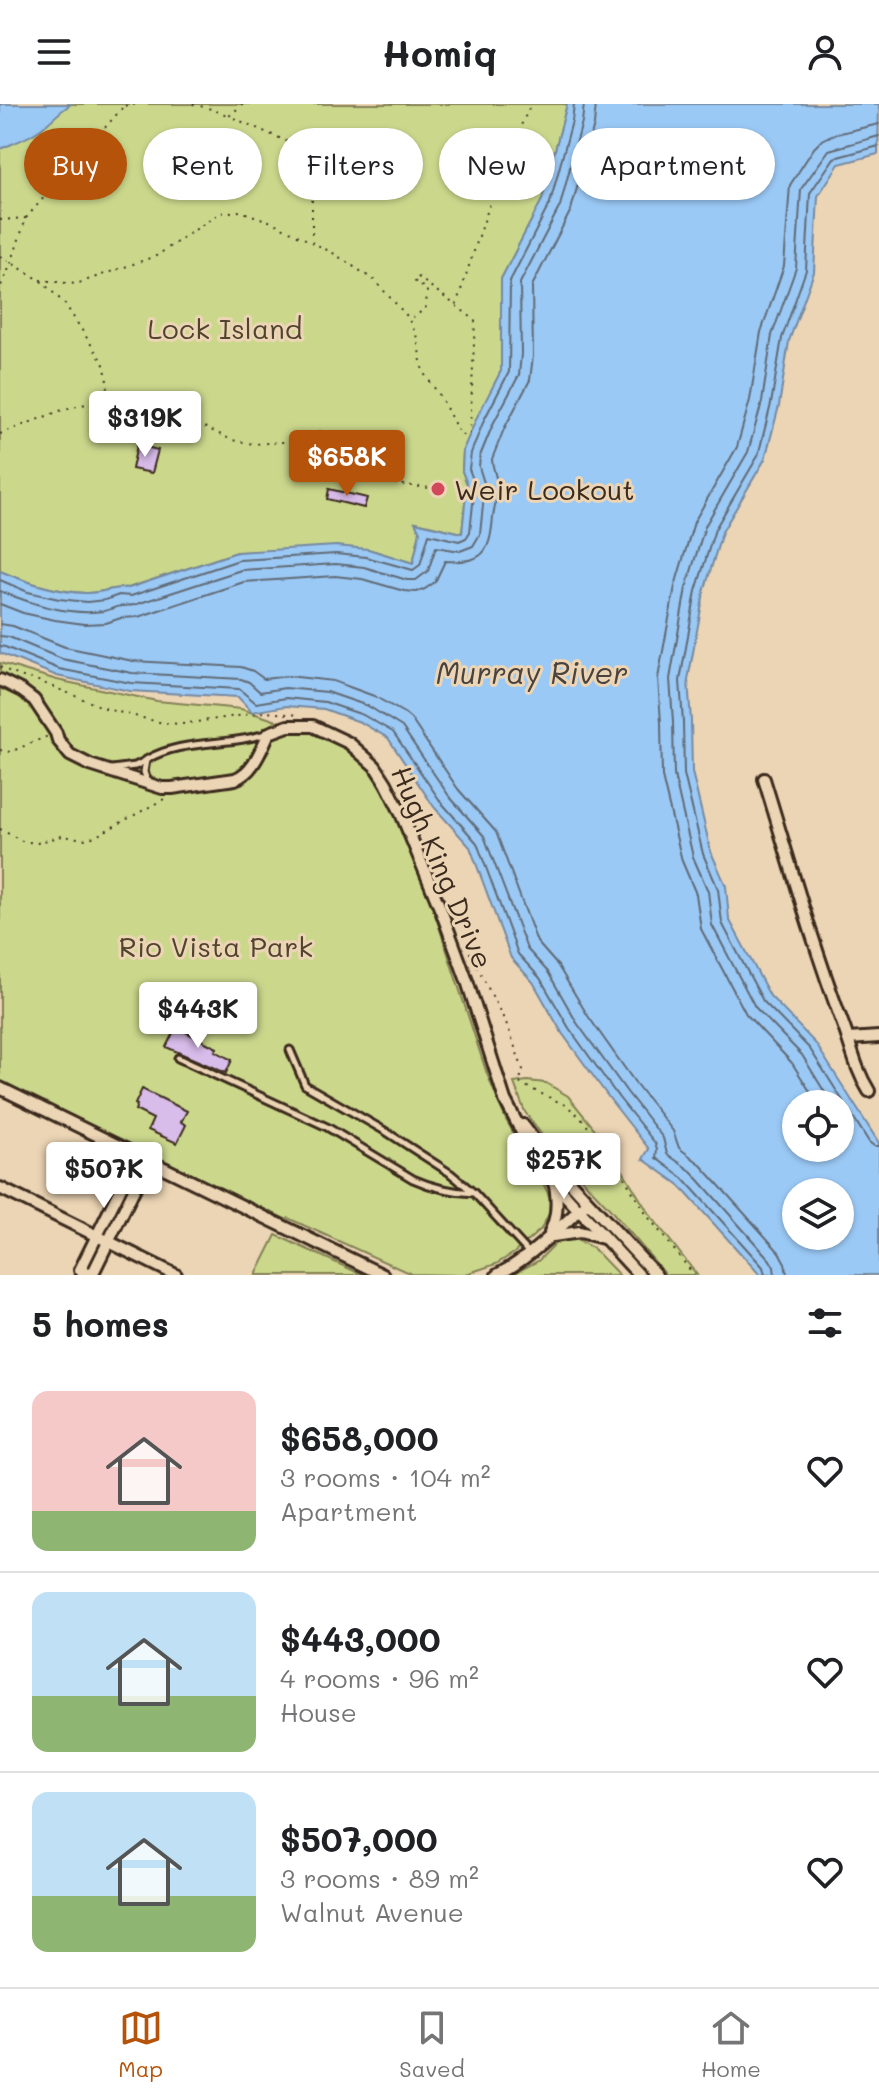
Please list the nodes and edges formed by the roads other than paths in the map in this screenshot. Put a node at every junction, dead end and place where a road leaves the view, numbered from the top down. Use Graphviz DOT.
graph roads {
  1 [pos="0,680"];
  2 [pos="269,733"];
  3 [pos="146,760"];
  4 [pos="107,769"];
  5 [pos="764,779"];
  6 [pos="148,784"];
  7 [pos="879,1037"];
  8 [pos="848,1039"];
  9 [pos="290,1050"];
  10 [pos="178,1058"];
  11 [pos="0,1088"];
  12 [pos="869,1091"];
  13 [pos="505,1100"];
  14 [pos="137,1155"];
  15 [pos="148,1161"];
  16 [pos="124,1182"];
  17 [pos="554,1183"];
  18 [pos="135,1187"];
  19 [pos="0,1188"];
  20 [pos="474,1193"];
  21 [pos="584,1206"];
  22 [pos="97,1235"];
  23 [pos="547,1237"];
  24 [pos="606,1239"];
  25 [pos="108,1241"];
  26 [pos="89,1251"];
  27 [pos="530,1253"];
  28 [pos="101,1256"];
  29 [pos="91,1275"];
  30 [pos="176,1275"];
  31 [pos="383,1275"];
  32 [pos="497,1275"];
  33 [pos="639,1275"];
  34 [pos="656,1275"];
  1 -- 4 [label="street"];
  2 -- 3 [label="lane"];
  2 -- 6 [label="street"];
  2 -- 13 [label="street, Hugh King Drive"];
  3 -- 4 [label="lane"];
  3 -- 6 [label="lane"];
  4 -- 6 [label="street"];
  5 -- 8 [label="street"];
  7 -- 8 [label="street"];
  8 -- 12 [label="street"];
  9 -- 20 [label="lane"];
  10 -- 20 [label="lane"];
  11 -- 14 [label="street"];
  13 -- 17 [label="street, Hugh King Drive"];
  13 -- 21 [label="street, Hugh King Drive"];
  14 -- 15 [label="street"];
  14 -- 16 [label="street"];
  15 -- 18 [label="street"];
  15 -- 31 [label="street"];
  16 -- 18 [label="lane"];
  16 -- 22 [label="street"];
  17 -- 21 [label="street, Hugh King Drive"];
  17 -- 23 [label="street"];
  18 -- 25 [label="street"];
  19 -- 22 [label="street"];
  20 -- 27 [label="lane"];
  21 -- 23 [label="street"];
  21 -- 24 [label="street, Hugh King Drive"];
  21 -- 34 [label="street, Hugh King Drive"];
  22 -- 25 [label="street"];
  22 -- 26 [label="street"];
  23 -- 24 [label="street"];
  23 -- 27 [label="street"];
  24 -- 33 [label="street, Hugh King Drive"];
  25 -- 28 [label="street"];
  25 -- 30 [label="street"];
  26 -- 28 [label="lane"];
  26 -- 29 [label="street"];
  27 -- 32 [label="street"];
  28 -- 29 [label="street"];
}
